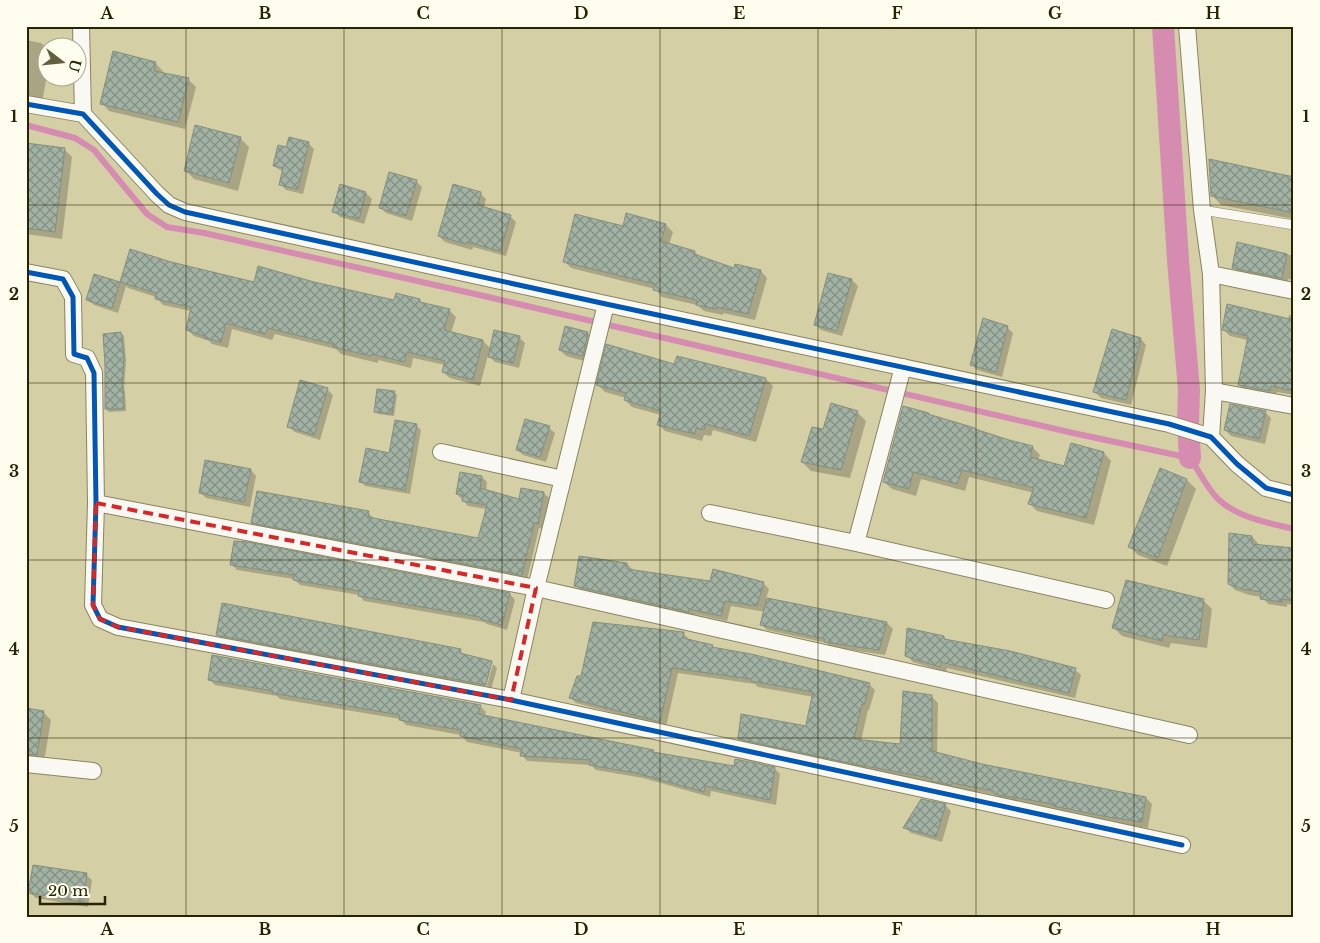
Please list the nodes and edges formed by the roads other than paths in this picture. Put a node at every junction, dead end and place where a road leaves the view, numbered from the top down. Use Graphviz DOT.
graph roads {
  1 [pos="81,26"];
  2 [pos="1187,26"];
  3 [pos="26,104"];
  4 [pos="83,114"];
  5 [pos="1202,210"];
  6 [pos="1294,225"];
  7 [pos="26,272"];
  8 [pos="1211,274"];
  9 [pos="1294,291"];
  10 [pos="604,310"];
  11 [pos="902,372"];
  12 [pos="1214,391"];
  13 [pos="1294,406"];
  14 [pos="1204,435"];
  15 [pos="441,452"];
  16 [pos="563,479"];
  17 [pos="1294,495"];
  18 [pos="96,503"];
  19 [pos="710,513"];
  20 [pos="856,543"];
  21 [pos="536,588"];
  22 [pos="1106,600"];
  23 [pos="511,700"];
  24 [pos="1189,735"];
  25 [pos="26,764"];
  26 [pos="93,771"];
  27 [pos="1182,845"];
  1 -- 4 [label="street"];
  2 -- 5 [label="street"];
  3 -- 4 [label="street"];
  4 -- 10 [label="street"];
  5 -- 6 [label="lane"];
  5 -- 8 [label="street"];
  7 -- 18 [label="street"];
  8 -- 9 [label="street"];
  8 -- 12 [label="street"];
  10 -- 11 [label="street"];
  10 -- 16 [label="street"];
  11 -- 14 [label="street"];
  11 -- 20 [label="street"];
  12 -- 13 [label="street"];
  12 -- 14 [label="street"];
  14 -- 17 [label="street"];
  15 -- 16 [label="street"];
  16 -- 21 [label="street"];
  18 -- 21 [label="street"];
  18 -- 23 [label="street"];
  19 -- 20 [label="street"];
  20 -- 22 [label="street"];
  21 -- 23 [label="street"];
  21 -- 24 [label="street"];
  23 -- 27 [label="street"];
  25 -- 26 [label="street"];
}
